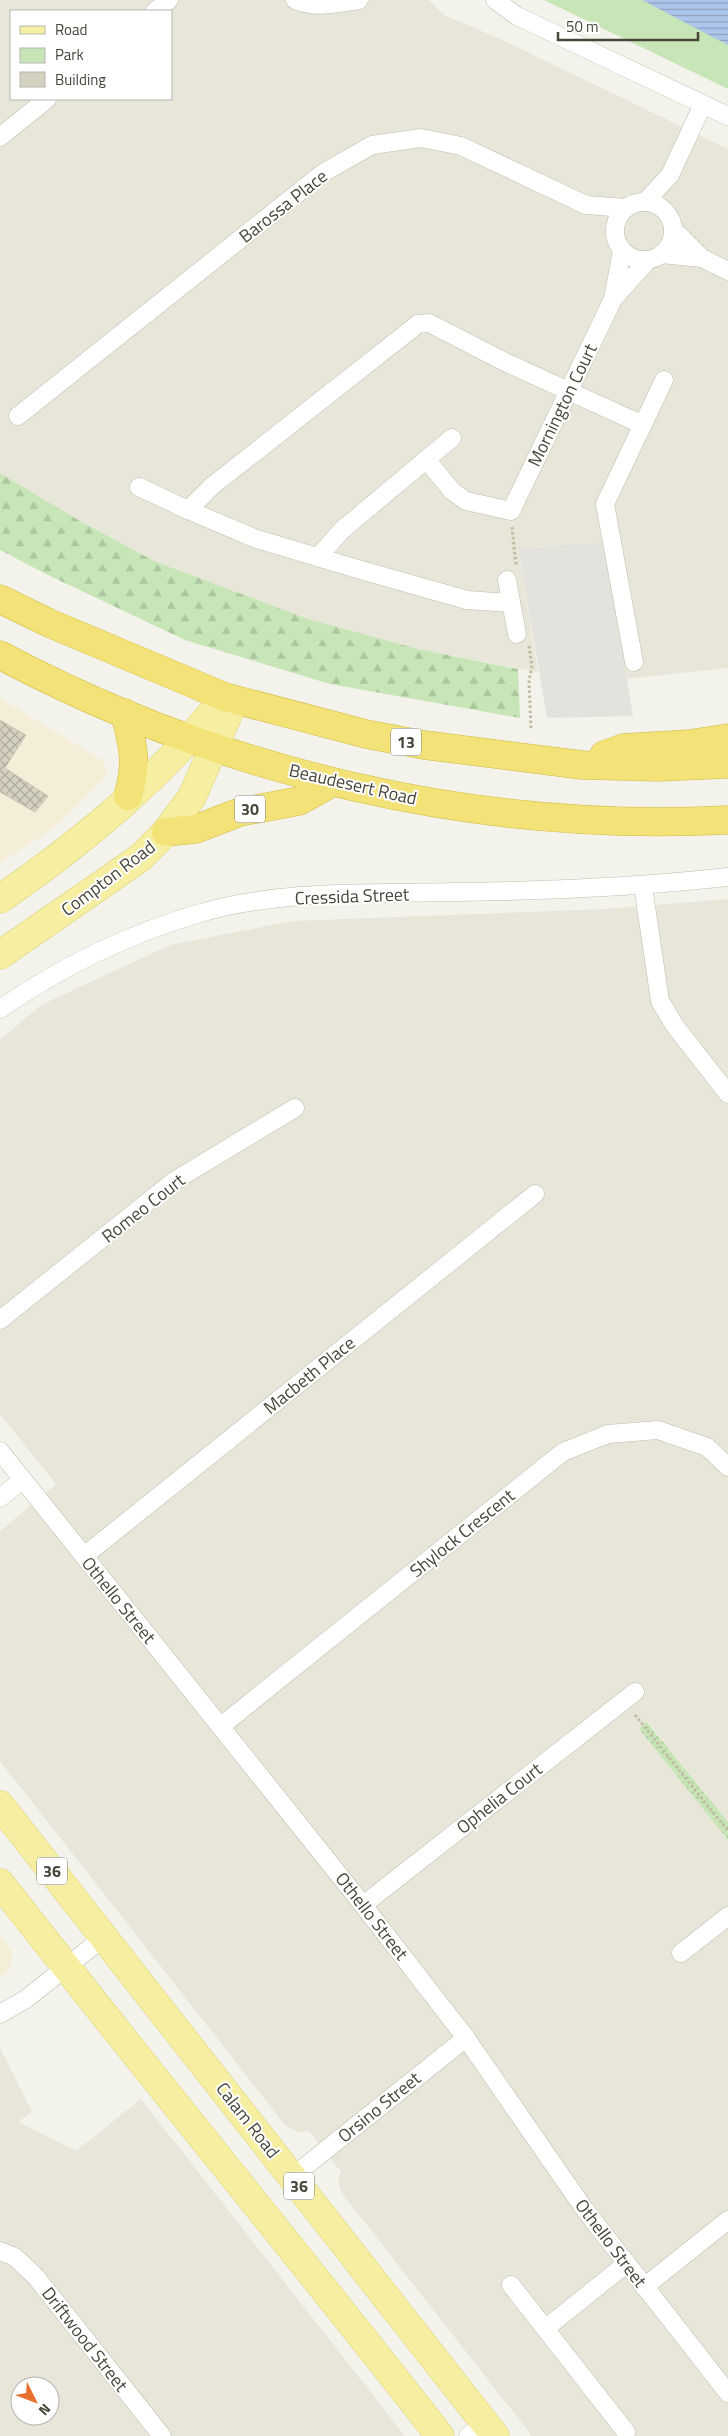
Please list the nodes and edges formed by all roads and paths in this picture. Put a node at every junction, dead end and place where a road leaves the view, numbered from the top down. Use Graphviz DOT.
graph roads {
  1 [pos="169,0"];
  2 [pos="295,0"];
  3 [pos="360,0"];
  4 [pos="495,0"];
  5 [pos="156,10"];
  6 [pos="46,100"];
  7 [pos="703,104"];
  8 [pos="728,116"];
  9 [pos="0,137"];
  10 [pos="670,175"];
  11 [pos="645,202"];
  12 [pos="586,205"];
  13 [pos="626,208"];
  14 [pos="670,222"];
  15 [pos="618,243"];
  16 [pos="655,257"];
  17 [pos="702,258"];
  18 [pos="728,271"];
  19 [pos="613,299"];
  20 [pos="664,380"];
  21 [pos="569,391"];
  22 [pos="18,416"];
  23 [pos="643,425"];
  24 [pos="452,438"];
  25 [pos="426,460"];
  26 [pos="139,487"];
  27 [pos="188,510"];
  28 [pos="318,557"];
  29 [pos="507,580"];
  30 [pos="0,600"];
  31 [pos="511,603"];
  32 [pos="517,634"];
  33 [pos="0,655"];
  34 [pos="634,662"];
  35 [pos="230,699"];
  36 [pos="125,713"];
  37 [pos="728,738"];
  38 [pos="203,742"];
  39 [pos="582,764"];
  40 [pos="728,764"];
  41 [pos="333,782"];
  42 [pos="128,796"];
  43 [pos="728,820"];
  44 [pos="166,832"];
  45 [pos="728,877"];
  46 [pos="643,886"];
  47 [pos="0,899"];
  48 [pos="0,955"];
  49 [pos="0,1009"];
  50 [pos="728,1094"];
  51 [pos="295,1108"];
  52 [pos="535,1194"];
  53 [pos="0,1320"];
  54 [pos="0,1451"];
  55 [pos="728,1467"];
  56 [pos="22,1480"];
  57 [pos="0,1498"];
  58 [pos="84,1556"];
  59 [pos="630,1696"];
  60 [pos="221,1726"];
  61 [pos="0,1805"];
  62 [pos="728,1832"];
  63 [pos="0,1883"];
  64 [pos="364,1905"];
  65 [pos="728,1916"];
  66 [pos="104,1937"];
  67 [pos="681,1953"];
  68 [pos="67,1967"];
  69 [pos="0,2014"];
  70 [pos="466,2038"];
  71 [pos="292,2177"];
  72 [pos="728,2220"];
  73 [pos="0,2251"];
  74 [pos="626,2264"];
  75 [pos="511,2285"];
  76 [pos="644,2287"];
  77 [pos="546,2328"];
  78 [pos="728,2393"];
  79 [pos="483,2432"];
  80 [pos="626,2432"];
  81 [pos="162,2436"];
  82 [pos="440,2436"];
  1 -- 5 [label="street"];
  2 -- 3 [label="street"];
  4 -- 7 [label="street"];
  6 -- 9 [label="street"];
  7 -- 8 [label="street"];
  7 -- 10 [label="street"];
  10 -- 11 [label="street"];
  10 -- 14 [label="street"];
  11 -- 13 [label="street"];
  11 -- 14 [label="street"];
  12 -- 13 [label="street, Barossa Place"];
  12 -- 15 [label="street, Barossa Place"];
  12 -- 22 [label="street, Barossa Place"];
  13 -- 15 [label="street"];
  14 -- 16 [label="street"];
  14 -- 17 [label="street"];
  15 -- 16 [label="street"];
  15 -- 19 [label="street, Mornington Court"];
  16 -- 17 [label="street"];
  16 -- 19 [label="street, Mornington Court"];
  17 -- 18 [label="street"];
  19 -- 21 [label="street, Mornington Court"];
  20 -- 23 [label="street"];
  21 -- 23 [label="street"];
  21 -- 25 [label="street, Mornington Court"];
  21 -- 27 [label="street"];
  23 -- 34 [label="street"];
  24 -- 25 [label="street"];
  25 -- 28 [label="street"];
  26 -- 27 [label="street"];
  27 -- 28 [label="street"];
  28 -- 31 [label="street"];
  29 -- 31 [label="street"];
  30 -- 35 [label="highway, 13"];
  31 -- 32 [label="street"];
  33 -- 36 [label="highway, Beaudesert Road"];
  35 -- 38 [label="main road, Compton Road"];
  35 -- 39 [label="highway, 13"];
  36 -- 38 [label="highway, Beaudesert Road"];
  36 -- 42 [label="highway"];
  37 -- 39 [label="highway"];
  38 -- 41 [label="highway, Beaudesert Road"];
  38 -- 42 [label="main road, Compton Road"];
  38 -- 44 [label="main road, Compton Road"];
  39 -- 40 [label="highway, 13"];
  41 -- 43 [label="highway, Beaudesert Road"];
  41 -- 44 [label="highway, 30"];
  42 -- 47 [label="main road, Compton Road"];
  44 -- 48 [label="main road, Compton Road"];
  45 -- 46 [label="street, Cressida Street"];
  46 -- 49 [label="street, Cressida Street"];
  46 -- 50 [label="street"];
  51 -- 53 [label="street, Romeo Court"];
  52 -- 58 [label="street, Macbeth Place"];
  54 -- 56 [label="street, Othello Street"];
  55 -- 60 [label="street, Shylock Crescent"];
  56 -- 57 [label="street"];
  56 -- 58 [label="street, Othello Street"];
  58 -- 60 [label="street, Othello Street"];
  59 -- 62 [label="path"];
  59 -- 64 [label="street, Ophelia Court"];
  60 -- 64 [label="street, Othello Street"];
  61 -- 66 [label="main road, Calam Road / 36"];
  63 -- 68 [label="main road, 36"];
  64 -- 70 [label="street, Othello Street"];
  65 -- 67 [label="street"];
  66 -- 68 [label="street"];
  66 -- 71 [label="main road, Calam Road / 36"];
  68 -- 69 [label="street"];
  68 -- 82 [label="main road, 36"];
  70 -- 71 [label="street, Orsino Street"];
  70 -- 74 [label="street, Othello Street"];
  71 -- 79 [label="main road, Calam Road / 36"];
  72 -- 76 [label="street"];
  73 -- 81 [label="street, Driftwood Street"];
  74 -- 76 [label="street, Othello Street"];
  74 -- 77 [label="street"];
  75 -- 77 [label="street"];
  76 -- 78 [label="street, Othello Street"];
  77 -- 80 [label="street"];
}
